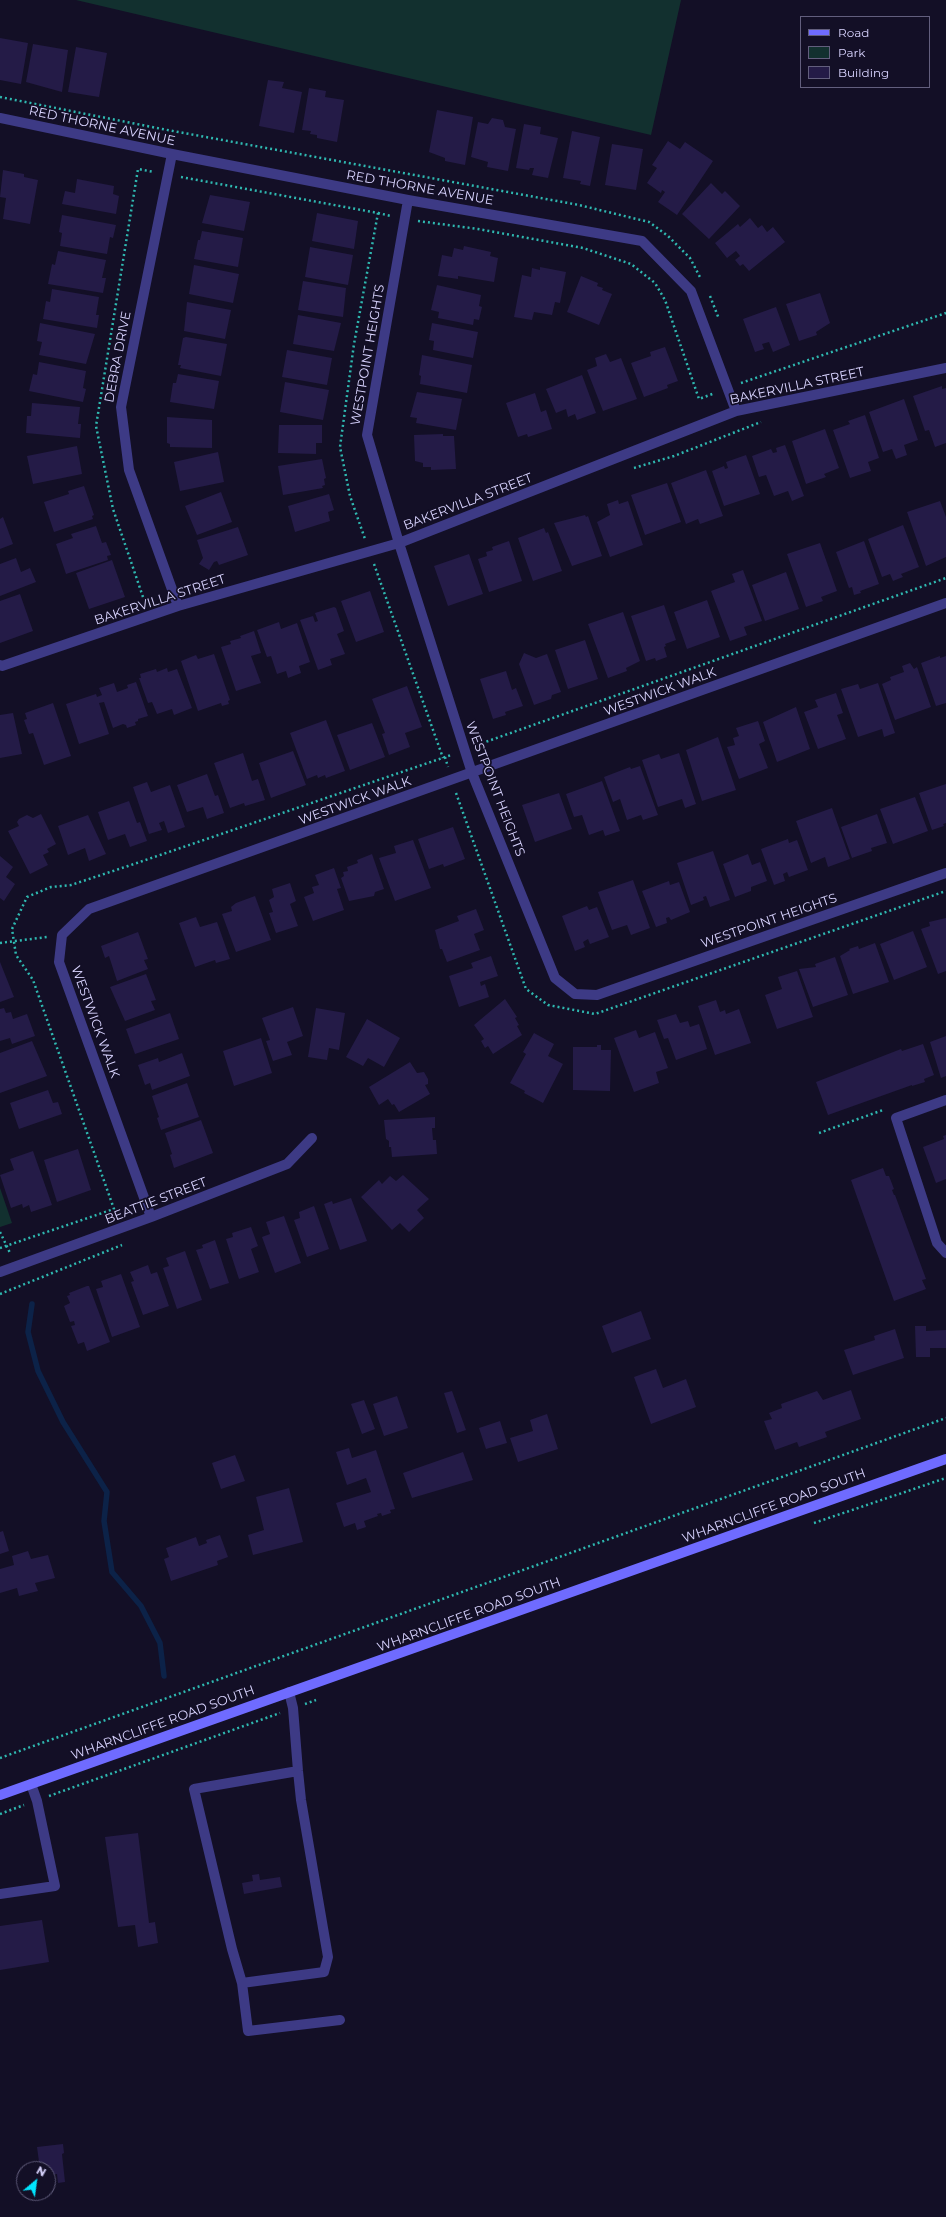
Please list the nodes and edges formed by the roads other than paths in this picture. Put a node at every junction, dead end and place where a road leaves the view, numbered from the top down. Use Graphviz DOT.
graph roads {
  1 [pos="0,118"];
  2 [pos="172,154"];
  3 [pos="408,200"];
  4 [pos="946,368"];
  5 [pos="736,411"];
  6 [pos="399,543"];
  7 [pos="946,603"];
  8 [pos="178,606"];
  9 [pos="0,665"];
  10 [pos="472,773"];
  11 [pos="946,873"];
  12 [pos="946,1100"];
  13 [pos="312,1138"];
  14 [pos="151,1217"];
  15 [pos="946,1253"];
  16 [pos="0,1272"];
  17 [pos="946,1459"];
  18 [pos="288,1692"];
  19 [pos="298,1771"];
  20 [pos="31,1784"];
  21 [pos="0,1795"];
  22 [pos="0,1894"];
  23 [pos="242,1983"];
  24 [pos="340,2020"];
  1 -- 2 [label="street, RED THORNE AVENUE"];
  2 -- 3 [label="street, RED THORNE AVENUE"];
  2 -- 8 [label="street, DEBRA DRIVE"];
  3 -- 5 [label="street, RED THORNE AVENUE"];
  3 -- 6 [label="street, WESTPOINT HEIGHTS"];
  4 -- 5 [label="street, BAKERVILLA STREET"];
  5 -- 6 [label="street, BAKERVILLA STREET"];
  6 -- 8 [label="street, BAKERVILLA STREET"];
  6 -- 10 [label="street, WESTPOINT HEIGHTS"];
  7 -- 10 [label="street, WESTWICK WALK"];
  8 -- 9 [label="street, BAKERVILLA STREET"];
  10 -- 11 [label="street, WESTPOINT HEIGHTS"];
  10 -- 14 [label="street, WESTWICK WALK"];
  12 -- 15 [label="street"];
  13 -- 14 [label="street, BEATTIE STREET"];
  14 -- 16 [label="street, BEATTIE STREET"];
  17 -- 18 [label="main road, WHARNCLIFFE ROAD SOUTH"];
  18 -- 19 [label="street"];
  18 -- 20 [label="main road, WHARNCLIFFE ROAD SOUTH"];
  19 -- 23 [label="street"];
  19 -- 23 [label="street"];
  20 -- 21 [label="main road, WHARNCLIFFE ROAD SOUTH"];
  20 -- 22 [label="street"];
  23 -- 24 [label="street"];
}
